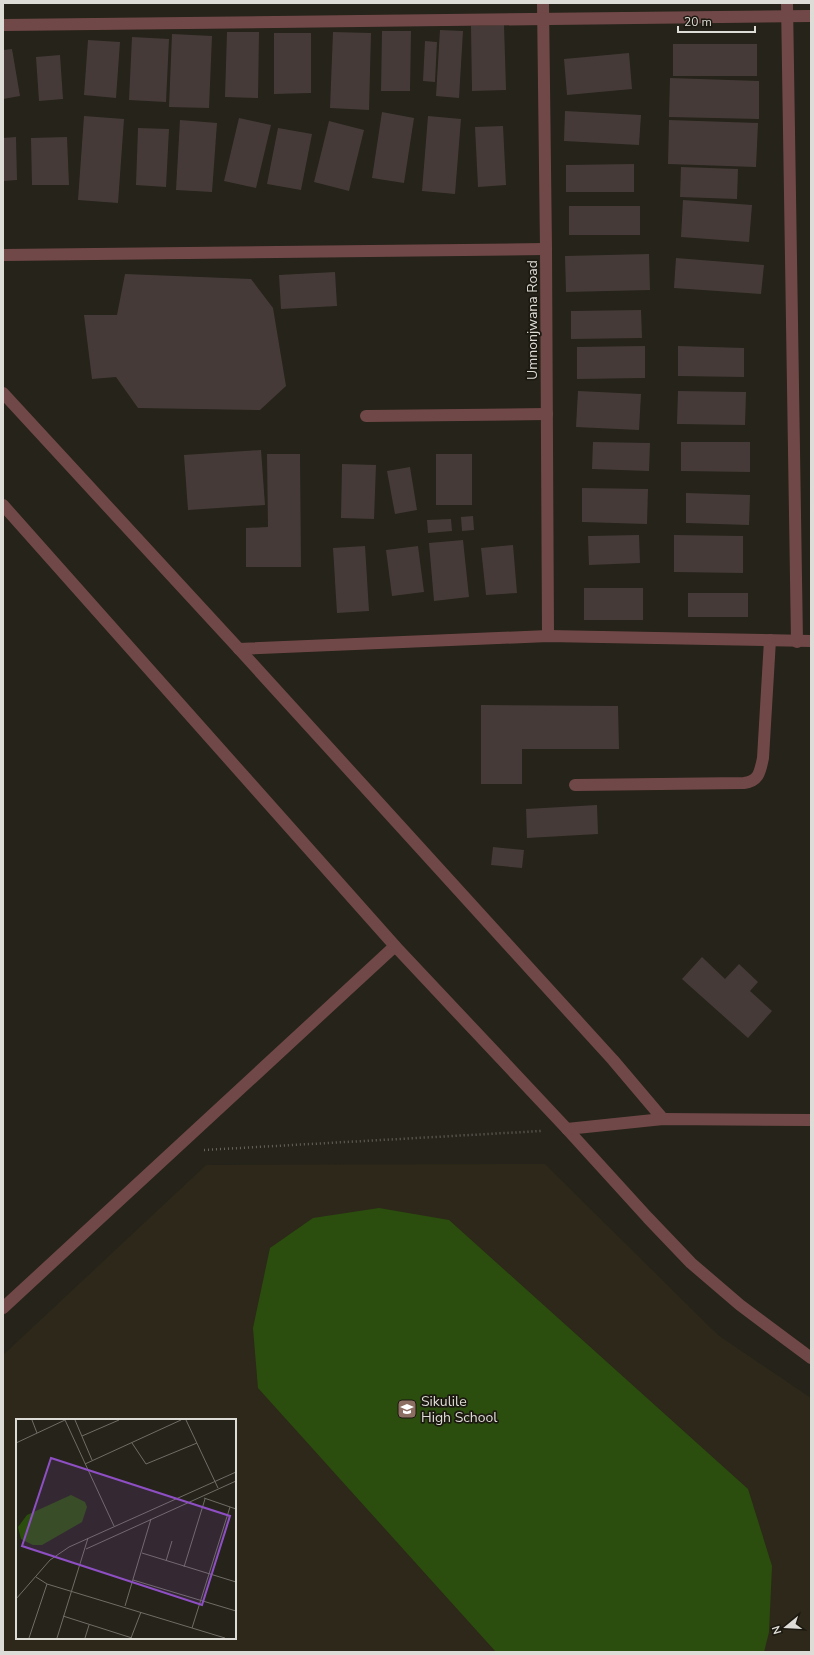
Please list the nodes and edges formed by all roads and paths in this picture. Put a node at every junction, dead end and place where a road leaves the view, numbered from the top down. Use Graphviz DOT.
graph roads {
  1 [pos="543,3"];
  2 [pos="787,3"];
  3 [pos="788,15"];
  4 [pos="811,16"];
  5 [pos="544,18"];
  6 [pos="3,25"];
  7 [pos="546,249"];
  8 [pos="3,255"];
  9 [pos="3,393"];
  10 [pos="547,414"];
  11 [pos="366,416"];
  12 [pos="3,506"];
  13 [pos="548,636"];
  14 [pos="770,640"];
  15 [pos="811,641"];
  16 [pos="797,642"];
  17 [pos="239,649"];
  18 [pos="575,785"];
  19 [pos="395,946"];
  20 [pos="663,1119"];
  21 [pos="811,1120"];
  22 [pos="567,1129"];
  23 [pos="203,1150"];
  24 [pos="3,1308"];
  25 [pos="811,1358"];
  1 -- 5 [label="street, Umnonjwana Road"];
  2 -- 3 [label="street"];
  3 -- 4 [label="street"];
  3 -- 5 [label="street"];
  3 -- 16 [label="street"];
  5 -- 6 [label="street"];
  5 -- 7 [label="street, Umnonjwana Road"];
  7 -- 8 [label="street"];
  7 -- 10 [label="street, Umnonjwana Road"];
  9 -- 17 [label="street"];
  10 -- 11 [label="street"];
  10 -- 13 [label="street, Umnonjwana Road"];
  12 -- 19 [label="street"];
  13 -- 14 [label="street"];
  13 -- 17 [label="street"];
  14 -- 16 [label="street"];
  14 -- 18 [label="street"];
  15 -- 16 [label="street"];
  17 -- 20 [label="street"];
  19 -- 22 [label="street"];
  19 -- 24 [label="street"];
  20 -- 21 [label="street"];
  20 -- 22 [label="street"];
  22 -- 23 [label="path"];
  22 -- 25 [label="street"];
}
